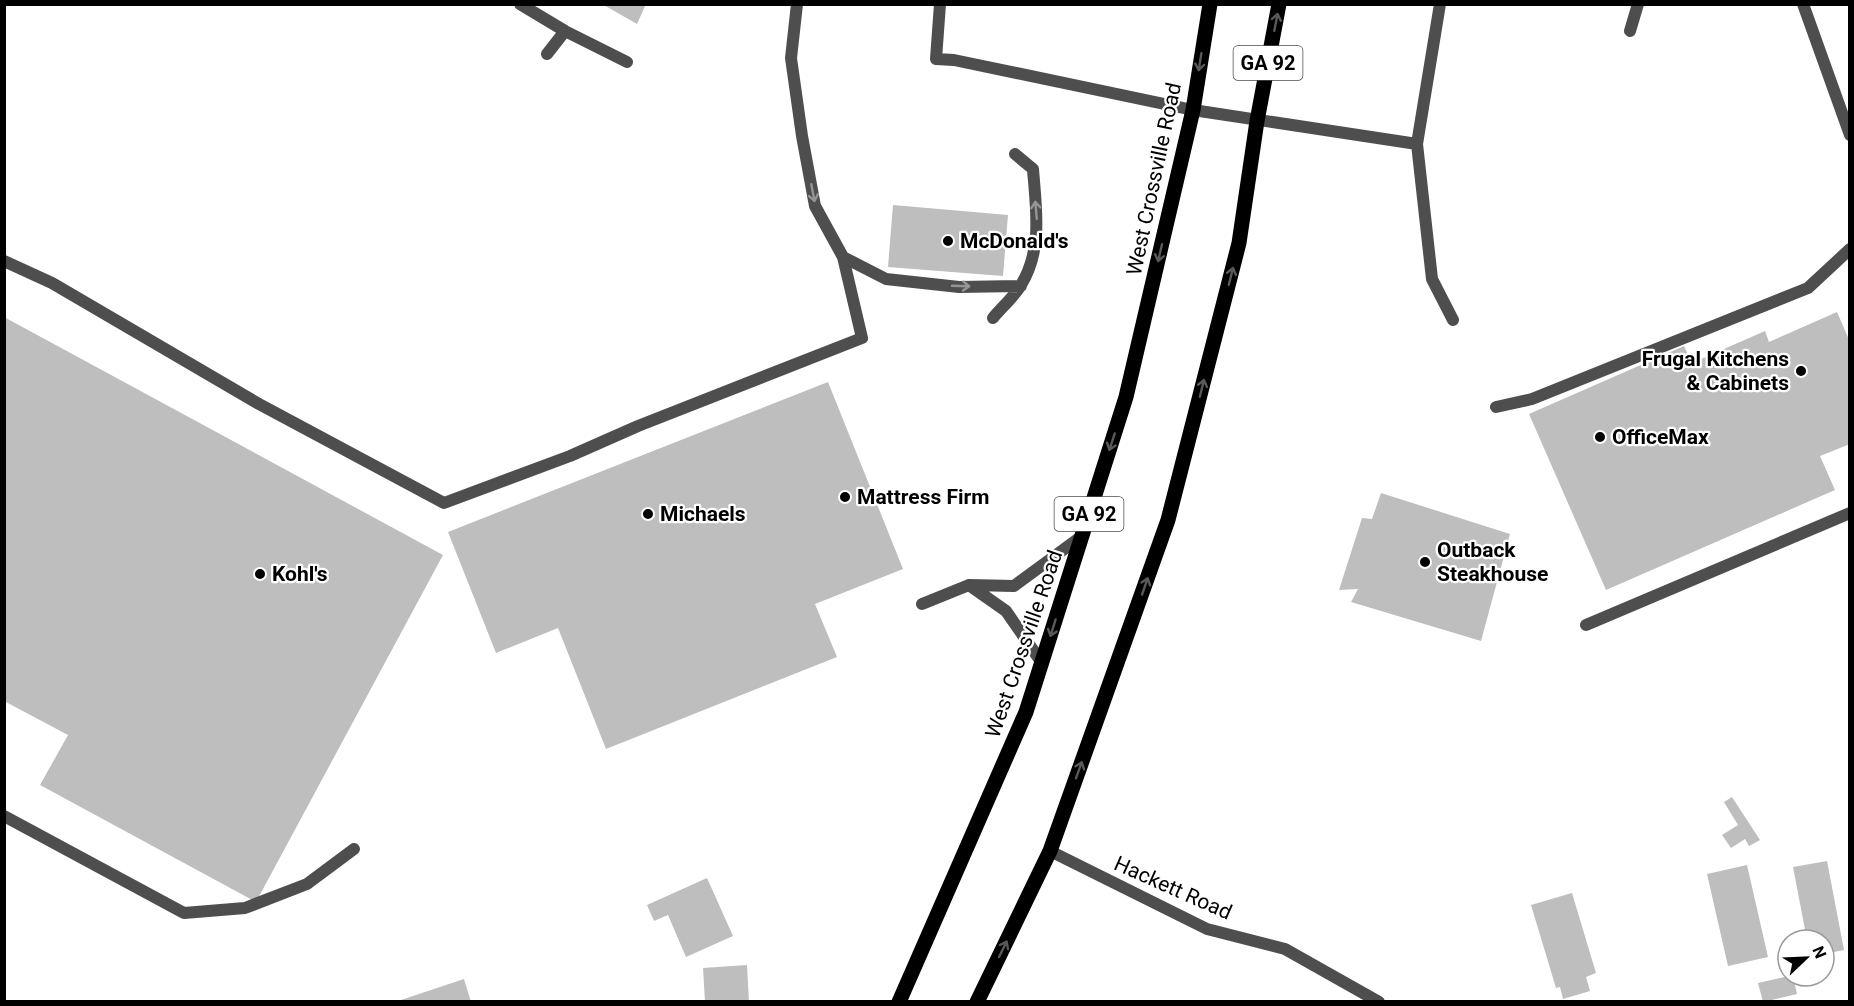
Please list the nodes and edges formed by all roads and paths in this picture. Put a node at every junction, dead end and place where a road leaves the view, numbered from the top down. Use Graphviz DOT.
graph roads {
  1 [pos="520,4"];
  2 [pos="797,4"];
  3 [pos="940,4"];
  4 [pos="1210,4"];
  5 [pos="1279,4"];
  6 [pos="1440,4"];
  7 [pos="1638,4"];
  8 [pos="1803,4"];
  9 [pos="565,31"];
  10 [pos="1630,32"];
  11 [pos="547,54"];
  12 [pos="627,62"];
  13 [pos="1193,110"];
  14 [pos="1257,121"];
  15 [pos="1850,135"];
  16 [pos="1417,144"];
  17 [pos="1015,154"];
  18 [pos="1850,249"];
  19 [pos="843,257"];
  20 [pos="4,261"];
  21 [pos="1021,286"];
  22 [pos="993,318"];
  23 [pos="1453,320"];
  24 [pos="1496,407"];
  25 [pos="1850,513"];
  26 [pos="1082,536"];
  27 [pos="969,585"];
  28 [pos="922,604"];
  29 [pos="1586,625"];
  30 [pos="1042,663"];
  31 [pos="4,816"];
  32 [pos="354,849"];
  33 [pos="1050,851"];
  34 [pos="899,1002"];
  35 [pos="977,1002"];
  36 [pos="1379,1002"];
  1 -- 9 [label="street"];
  2 -- 19 [label="street, one-way"];
  3 -- 13 [label="street"];
  4 -- 13 [label="main road, West Crossville Road / GA 92, one-way"];
  14 -- 5 [label="main road, GA 92, one-way"];
  6 -- 16 [label="street"];
  7 -- 10 [label="street"];
  8 -- 15 [label="street"];
  9 -- 11 [label="street"];
  9 -- 12 [label="street"];
  13 -- 14 [label="street"];
  13 -- 26 [label="main road, West Crossville Road / GA 92, one-way"];
  14 -- 16 [label="street"];
  33 -- 14 [label="main road, GA 92, one-way"];
  16 -- 23 [label="street"];
  21 -- 17 [label="street, one-way"];
  18 -- 24 [label="street"];
  19 -- 20 [label="street"];
  19 -- 21 [label="street, one-way"];
  21 -- 22 [label="street"];
  25 -- 29 [label="street"];
  26 -- 27 [label="street"];
  26 -- 30 [label="main road, West Crossville Road / GA 92, one-way"];
  27 -- 28 [label="street"];
  27 -- 30 [label="street"];
  30 -- 34 [label="main road, West Crossville Road / GA 92"];
  31 -- 32 [label="street"];
  35 -- 33 [label="main road, GA 92, one-way"];
  33 -- 36 [label="street, Hackett Road"];
}
